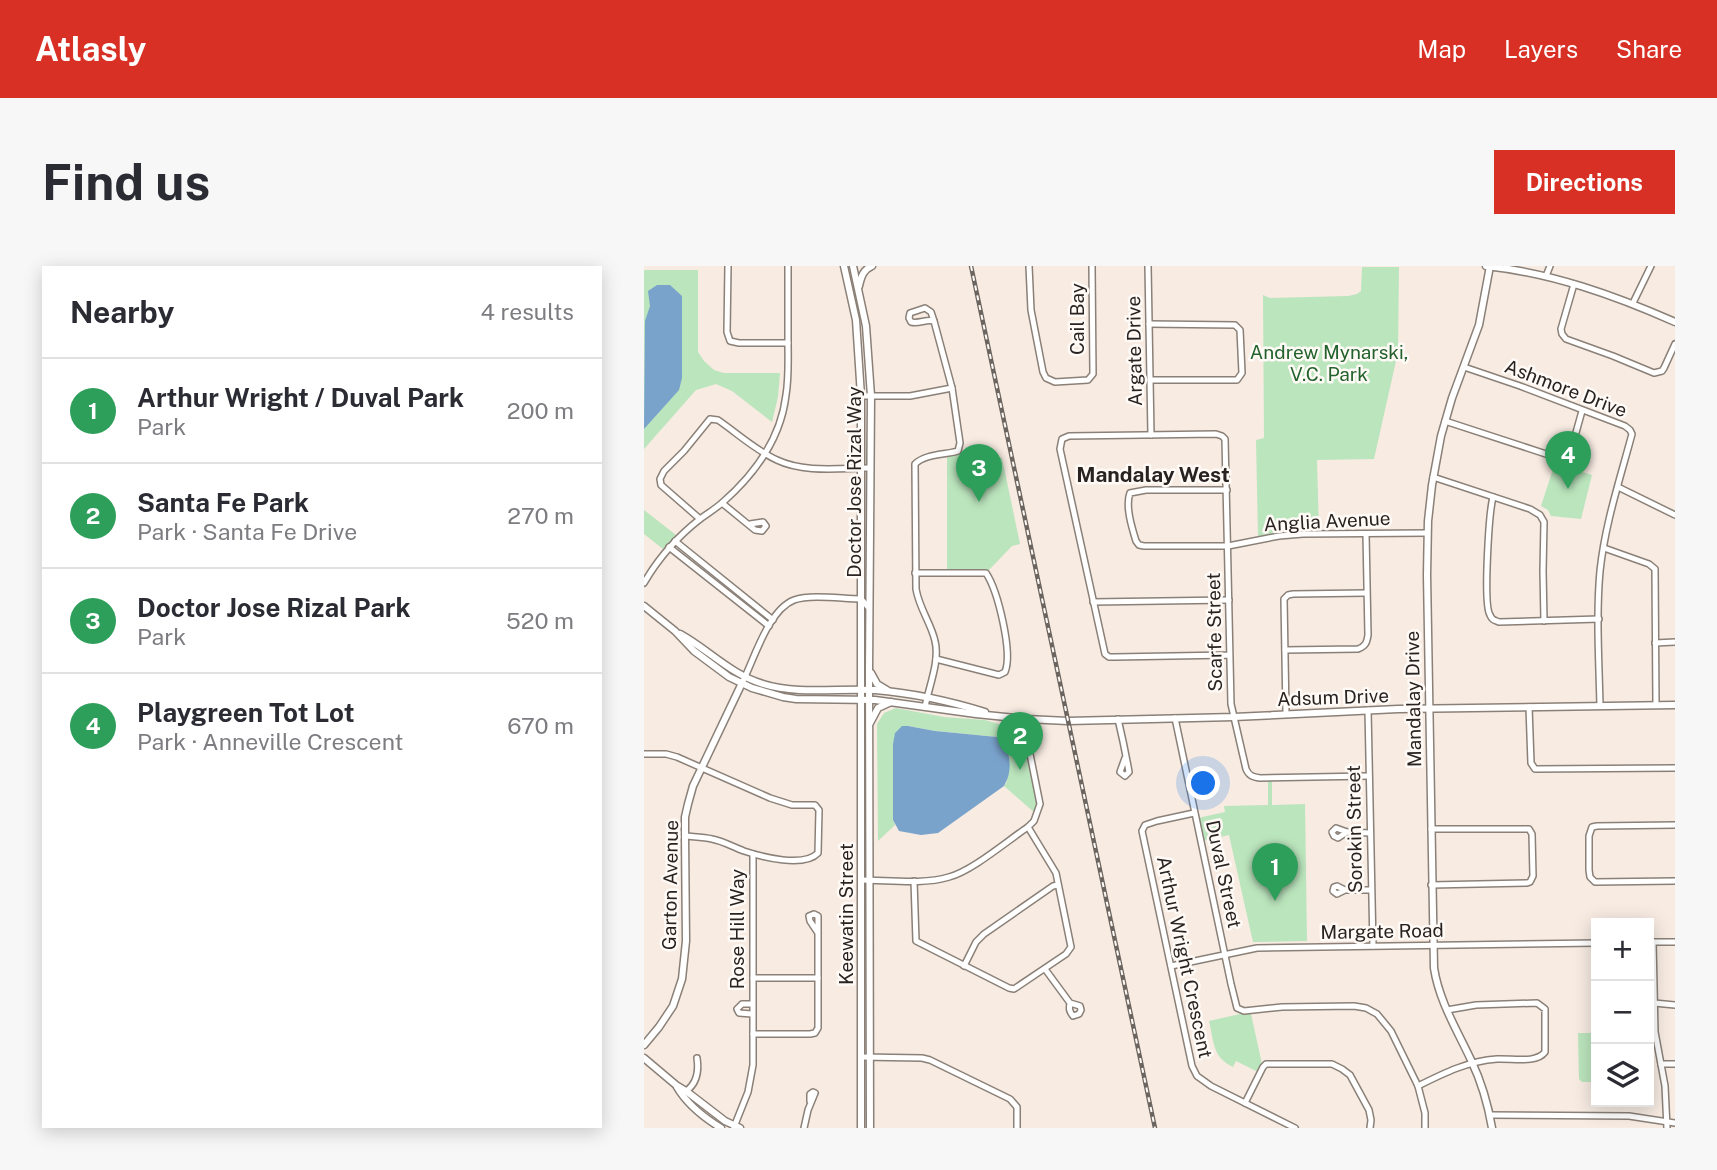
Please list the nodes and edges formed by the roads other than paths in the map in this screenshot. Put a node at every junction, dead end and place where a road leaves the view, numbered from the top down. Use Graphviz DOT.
graph roads {
  1 [pos="728,266"];
  2 [pos="788,266"];
  3 [pos="844,266"];
  4 [pos="853,266"];
  5 [pos="872,266"];
  6 [pos="1029,266"];
  7 [pos="1092,266"];
  8 [pos="1149,266"];
  9 [pos="1489,266"];
  10 [pos="1550,266"];
  11 [pos="1651,266"];
  12 [pos="1546,275"];
  13 [pos="1574,284"];
  14 [pos="858,288"];
  15 [pos="1633,303"];
  16 [pos="934,321"];
  17 [pos="1675,322"];
  18 [pos="1149,324"];
  19 [pos="788,343"];
  20 [pos="1675,344"];
  21 [pos="1464,367"];
  22 [pos="1150,380"];
  23 [pos="952,388"];
  24 [pos="860,396"];
  25 [pos="870,396"];
  26 [pos="1582,411"];
  27 [pos="1445,421"];
  28 [pos="1151,435"];
  29 [pos="765,454"];
  30 [pos="860,468"];
  31 [pos="869,468"];
  32 [pos="1433,477"];
  33 [pos="1618,487"];
  34 [pos="1227,490"];
  35 [pos="1493,497"];
  36 [pos="722,503"];
  37 [pos="1675,514"];
  38 [pos="700,519"];
  39 [pos="750,524"];
  40 [pos="1427,533"];
  41 [pos="1366,534"];
  42 [pos="675,541"];
  43 [pos="1228,545"];
  44 [pos="669,547"];
  45 [pos="1604,548"];
  46 [pos="915,573"];
  47 [pos="644,583"];
  48 [pos="1366,593"];
  49 [pos="861,599"];
  50 [pos="1229,600"];
  51 [pos="1093,602"];
  52 [pos="644,606"];
  53 [pos="870,608"];
  54 [pos="773,620"];
  55 [pos="1599,620"];
  56 [pos="1544,621"];
  57 [pos="769,626"];
  58 [pos="1675,642"];
  59 [pos="1655,643"];
  60 [pos="1285,650"];
  61 [pos="1229,655"];
  62 [pos="936,659"];
  63 [pos="869,670"];
  64 [pos="744,680"];
  65 [pos="865,690"];
  66 [pos="892,692"];
  67 [pos="927,697"];
  68 [pos="865,700"];
  69 [pos="892,702"];
  70 [pos="1656,705"];
  71 [pos="1675,705"];
  72 [pos="1600,706"];
  73 [pos="925,707"];
  74 [pos="1529,707"];
  75 [pos="1429,709"];
  76 [pos="1368,710"];
  77 [pos="1286,714"];
  78 [pos="993,715"];
  79 [pos="1234,717"];
  80 [pos="1175,718"];
  81 [pos="1026,719"];
  82 [pos="1118,719"];
  83 [pos="869,727"];
  84 [pos="644,754"];
  85 [pos="1125,758"];
  86 [pos="702,767"];
  87 [pos="1675,768"];
  88 [pos="1369,776"];
  89 [pos="1194,813"];
  90 [pos="1675,825"];
  91 [pos="1028,827"];
  92 [pos="1431,829"];
  93 [pos="1347,832"];
  94 [pos="1370,833"];
  95 [pos="685,836"];
  96 [pos="753,854"];
  97 [pos="861,880"];
  98 [pos="870,880"];
  99 [pos="914,881"];
  100 [pos="1675,881"];
  101 [pos="1058,885"];
  102 [pos="1432,886"];
  103 [pos="1345,890"];
  104 [pos="1371,890"];
  105 [pos="818,933"];
  106 [pos="1654,942"];
  107 [pos="1675,942"];
  108 [pos="1591,943"];
  109 [pos="1373,946"];
  110 [pos="1433,946"];
  111 [pos="1225,955"];
  112 [pos="964,966"];
  113 [pos="1171,966"];
  114 [pos="1045,969"];
  115 [pos="753,978"];
  116 [pos="818,978"];
  117 [pos="1070,1003"];
  118 [pos="1654,1003"];
  119 [pos="752,1004"];
  120 [pos="1675,1005"];
  121 [pos="1447,1010"];
  122 [pos="752,1014"];
  123 [pos="753,1034"];
  124 [pos="644,1045"];
  125 [pos="861,1057"];
  126 [pos="870,1057"];
  127 [pos="644,1058"];
  128 [pos="697,1058"];
  129 [pos="1473,1063"];
  130 [pos="1661,1064"];
  131 [pos="1675,1064"];
  132 [pos="1418,1086"];
  133 [pos="684,1092"];
  134 [pos="810,1101"];
  135 [pos="1245,1103"];
  136 [pos="1490,1115"];
  137 [pos="1667,1121"];
  138 [pos="1675,1123"];
  139 [pos="736,1127"];
  140 [pos="721,1128"];
  141 [pos="804,1128"];
  142 [pos="861,1128"];
  143 [pos="870,1128"];
  144 [pos="1017,1128"];
  145 [pos="1296,1128"];
  146 [pos="1370,1128"];
  147 [pos="1425,1128"];
  148 [pos="1492,1128"];
  149 [pos="1667,1128"];
  1 -- 19 [label="street"];
  2 -- 19 [label="street"];
  3 -- 24 [label="street, Doctor Jose Rizal Way"];
  4 -- 14 [label="street, Doctor Jose Rizal Way"];
  5 -- 14 [label="street"];
  6 -- 7 [label="street, Cail Bay"];
  8 -- 18 [label="street, Argate Drive"];
  9 -- 12 [label="street"];
  9 -- 21 [label="street, Mandalay Drive"];
  10 -- 12 [label="street"];
  11 -- 15 [label="street"];
  12 -- 13 [label="street"];
  13 -- 15 [label="street"];
  13 -- 20 [label="street"];
  14 -- 25 [label="street, Doctor Jose Rizal Way"];
  15 -- 17 [label="street"];
  16 -- 16 [label="street"];
  16 -- 23 [label="street"];
  18 -- 22 [label="street, Argate Drive"];
  18 -- 22 [label="street"];
  19 -- 29 [label="street"];
  21 -- 26 [label="street, Ashmore Drive"];
  21 -- 27 [label="street, Mandalay Drive"];
  22 -- 28 [label="street, Argate Drive"];
  23 -- 25 [label="street"];
  23 -- 46 [label="street"];
  24 -- 25 [label="street"];
  24 -- 30 [label="street, Doctor Jose Rizal Way"];
  25 -- 31 [label="street, Doctor Jose Rizal Way"];
  26 -- 27 [label="street"];
  26 -- 33 [label="street, Ashmore Drive"];
  27 -- 32 [label="street, Mandalay Drive"];
  28 -- 34 [label="street, Scarfe Street"];
  28 -- 51 [label="street"];
  29 -- 30 [label="street"];
  29 -- 36 [label="street"];
  29 -- 38 [label="street"];
  30 -- 31 [label="street"];
  30 -- 49 [label="street, Doctor Jose Rizal Way"];
  31 -- 53 [label="street, Doctor Jose Rizal Way"];
  32 -- 35 [label="street"];
  32 -- 40 [label="street, Mandalay Drive"];
  33 -- 37 [label="street"];
  33 -- 45 [label="street, Ashmore Drive"];
  34 -- 43 [label="street, Scarfe Street"];
  34 -- 43 [label="street, Anglia Avenue"];
  35 -- 56 [label="street"];
  35 -- 56 [label="street"];
  36 -- 38 [label="street"];
  36 -- 39 [label="street"];
  38 -- 42 [label="street"];
  40 -- 41 [label="street, Anglia Avenue"];
  40 -- 75 [label="street, Mandalay Drive"];
  41 -- 43 [label="street, Anglia Avenue"];
  41 -- 48 [label="street"];
  42 -- 44 [label="street"];
  42 -- 54 [label="street"];
  43 -- 50 [label="street, Scarfe Street"];
  44 -- 47 [label="street"];
  44 -- 57 [label="street"];
  45 -- 55 [label="street, Ashmore Drive"];
  45 -- 59 [label="street"];
  46 -- 62 [label="street"];
  46 -- 62 [label="street"];
  48 -- 60 [label="street"];
  48 -- 60 [label="street"];
  49 -- 53 [label="street"];
  49 -- 54 [label="street"];
  49 -- 65 [label="street, Doctor Jose Rizal Way"];
  50 -- 51 [label="street"];
  50 -- 61 [label="street, Scarfe Street"];
  51 -- 61 [label="street"];
  52 -- 64 [label="street"];
  53 -- 63 [label="street, Doctor Jose Rizal Way"];
  54 -- 57 [label="street"];
  55 -- 56 [label="street"];
  55 -- 72 [label="street, Ashmore Drive"];
  57 -- 64 [label="street"];
  58 -- 59 [label="street"];
  59 -- 70 [label="street"];
  60 -- 77 [label="street"];
  61 -- 79 [label="street, Scarfe Street"];
  62 -- 67 [label="street"];
  63 -- 65 [label="street, Doctor Jose Rizal Way"];
  63 -- 66 [label="street"];
  64 -- 65 [label="street, Adsum Drive"];
  64 -- 68 [label="street, Adsum Drive"];
  64 -- 86 [label="street, Garton Avenue"];
  65 -- 66 [label="street, Adsum Drive"];
  65 -- 68 [label="street, Doctor Jose Rizal Way"];
  66 -- 67 [label="street, Adsum Drive"];
  67 -- 73 [label="street"];
  67 -- 78 [label="street, Adsum Drive"];
  68 -- 69 [label="street, Adsum Drive"];
  68 -- 83 [label="street, Keewatin Street"];
  68 -- 97 [label="street, Keewatin Street"];
  69 -- 73 [label="street, Adsum Drive"];
  69 -- 83 [label="street"];
  70 -- 71 [label="street, Adsum Drive"];
  70 -- 72 [label="street, Adsum Drive"];
  72 -- 74 [label="street, Adsum Drive"];
  73 -- 78 [label="street, Adsum Drive"];
  74 -- 75 [label="street, Adsum Drive"];
  74 -- 87 [label="street"];
  75 -- 76 [label="street, Adsum Drive"];
  75 -- 92 [label="street, Mandalay Drive"];
  76 -- 77 [label="street, Adsum Drive"];
  76 -- 88 [label="street, Sorokin Street"];
  77 -- 79 [label="street, Adsum Drive"];
  78 -- 81 [label="street, Adsum Drive"];
  79 -- 80 [label="street, Adsum Drive"];
  79 -- 88 [label="street, Scarfe Street"];
  80 -- 82 [label="street, Adsum Drive"];
  80 -- 89 [label="street, Duval Street"];
  81 -- 82 [label="street, Adsum Drive"];
  81 -- 91 [label="street"];
  82 -- 85 [label="street"];
  83 -- 98 [label="street, Keewatin Street"];
  84 -- 86 [label="street"];
  86 -- 95 [label="street, Garton Avenue"];
  86 -- 96 [label="street"];
  88 -- 94 [label="street, Sorokin Street"];
  89 -- 111 [label="street, Duval Street"];
  89 -- 113 [label="street, Arthur Wright Crescent"];
  90 -- 100 [label="street"];
  91 -- 99 [label="street"];
  91 -- 101 [label="street"];
  92 -- 102 [label="street, Mandalay Drive"];
  92 -- 102 [label="street"];
  93 -- 94 [label="street"];
  94 -- 104 [label="street, Sorokin Street"];
  95 -- 96 [label="street"];
  95 -- 124 [label="street, Garton Avenue"];
  96 -- 115 [label="street, Rose Hill Way"];
  97 -- 98 [label="street"];
  97 -- 125 [label="street, Keewatin Street"];
  98 -- 99 [label="street"];
  98 -- 126 [label="street, Keewatin Street"];
  99 -- 112 [label="street"];
  101 -- 112 [label="street"];
  101 -- 114 [label="street"];
  102 -- 110 [label="street, Mandalay Drive"];
  103 -- 104 [label="street"];
  104 -- 109 [label="street, Sorokin Street"];
  105 -- 116 [label="street"];
  106 -- 107 [label="street"];
  108 -- 110 [label="street, Margate Road"];
  109 -- 110 [label="street, Margate Road"];
  109 -- 111 [label="street, Margate Road"];
  110 -- 121 [label="street, Mandalay Drive"];
  111 -- 113 [label="street, Margate Road"];
  111 -- 132 [label="street, Arthur Wright Crescent"];
  112 -- 114 [label="street"];
  113 -- 135 [label="street, Arthur Wright Crescent"];
  114 -- 117 [label="street"];
  115 -- 116 [label="street"];
  115 -- 119 [label="street, Rose Hill Way"];
  116 -- 123 [label="street"];
  118 -- 120 [label="street"];
  118 -- 130 [label="street"];
  119 -- 122 [label="street, Rose Hill Way"];
  119 -- 122 [label="street, Rose Hill Way"];
  121 -- 129 [label="street, Mandalay Drive"];
  121 -- 129 [label="street"];
  122 -- 123 [label="street, Rose Hill Way"];
  123 -- 139 [label="street, Rose Hill Way"];
  125 -- 126 [label="street"];
  125 -- 142 [label="street, Keewatin Street"];
  126 -- 143 [label="street, Keewatin Street"];
  126 -- 144 [label="street"];
  127 -- 133 [label="street"];
  128 -- 133 [label="street"];
  129 -- 132 [label="street"];
  129 -- 136 [label="street, Mandalay Drive"];
  130 -- 131 [label="street"];
  130 -- 137 [label="street"];
  132 -- 147 [label="street, Arthur Wright Crescent"];
  133 -- 139 [label="street"];
  133 -- 140 [label="street"];
  134 -- 141 [label="street"];
  135 -- 145 [label="street, Arthur Wright Crescent"];
  135 -- 146 [label="street"];
  136 -- 137 [label="street"];
  136 -- 148 [label="street, Mandalay Drive"];
  137 -- 138 [label="street"];
  137 -- 149 [label="street"];
}
